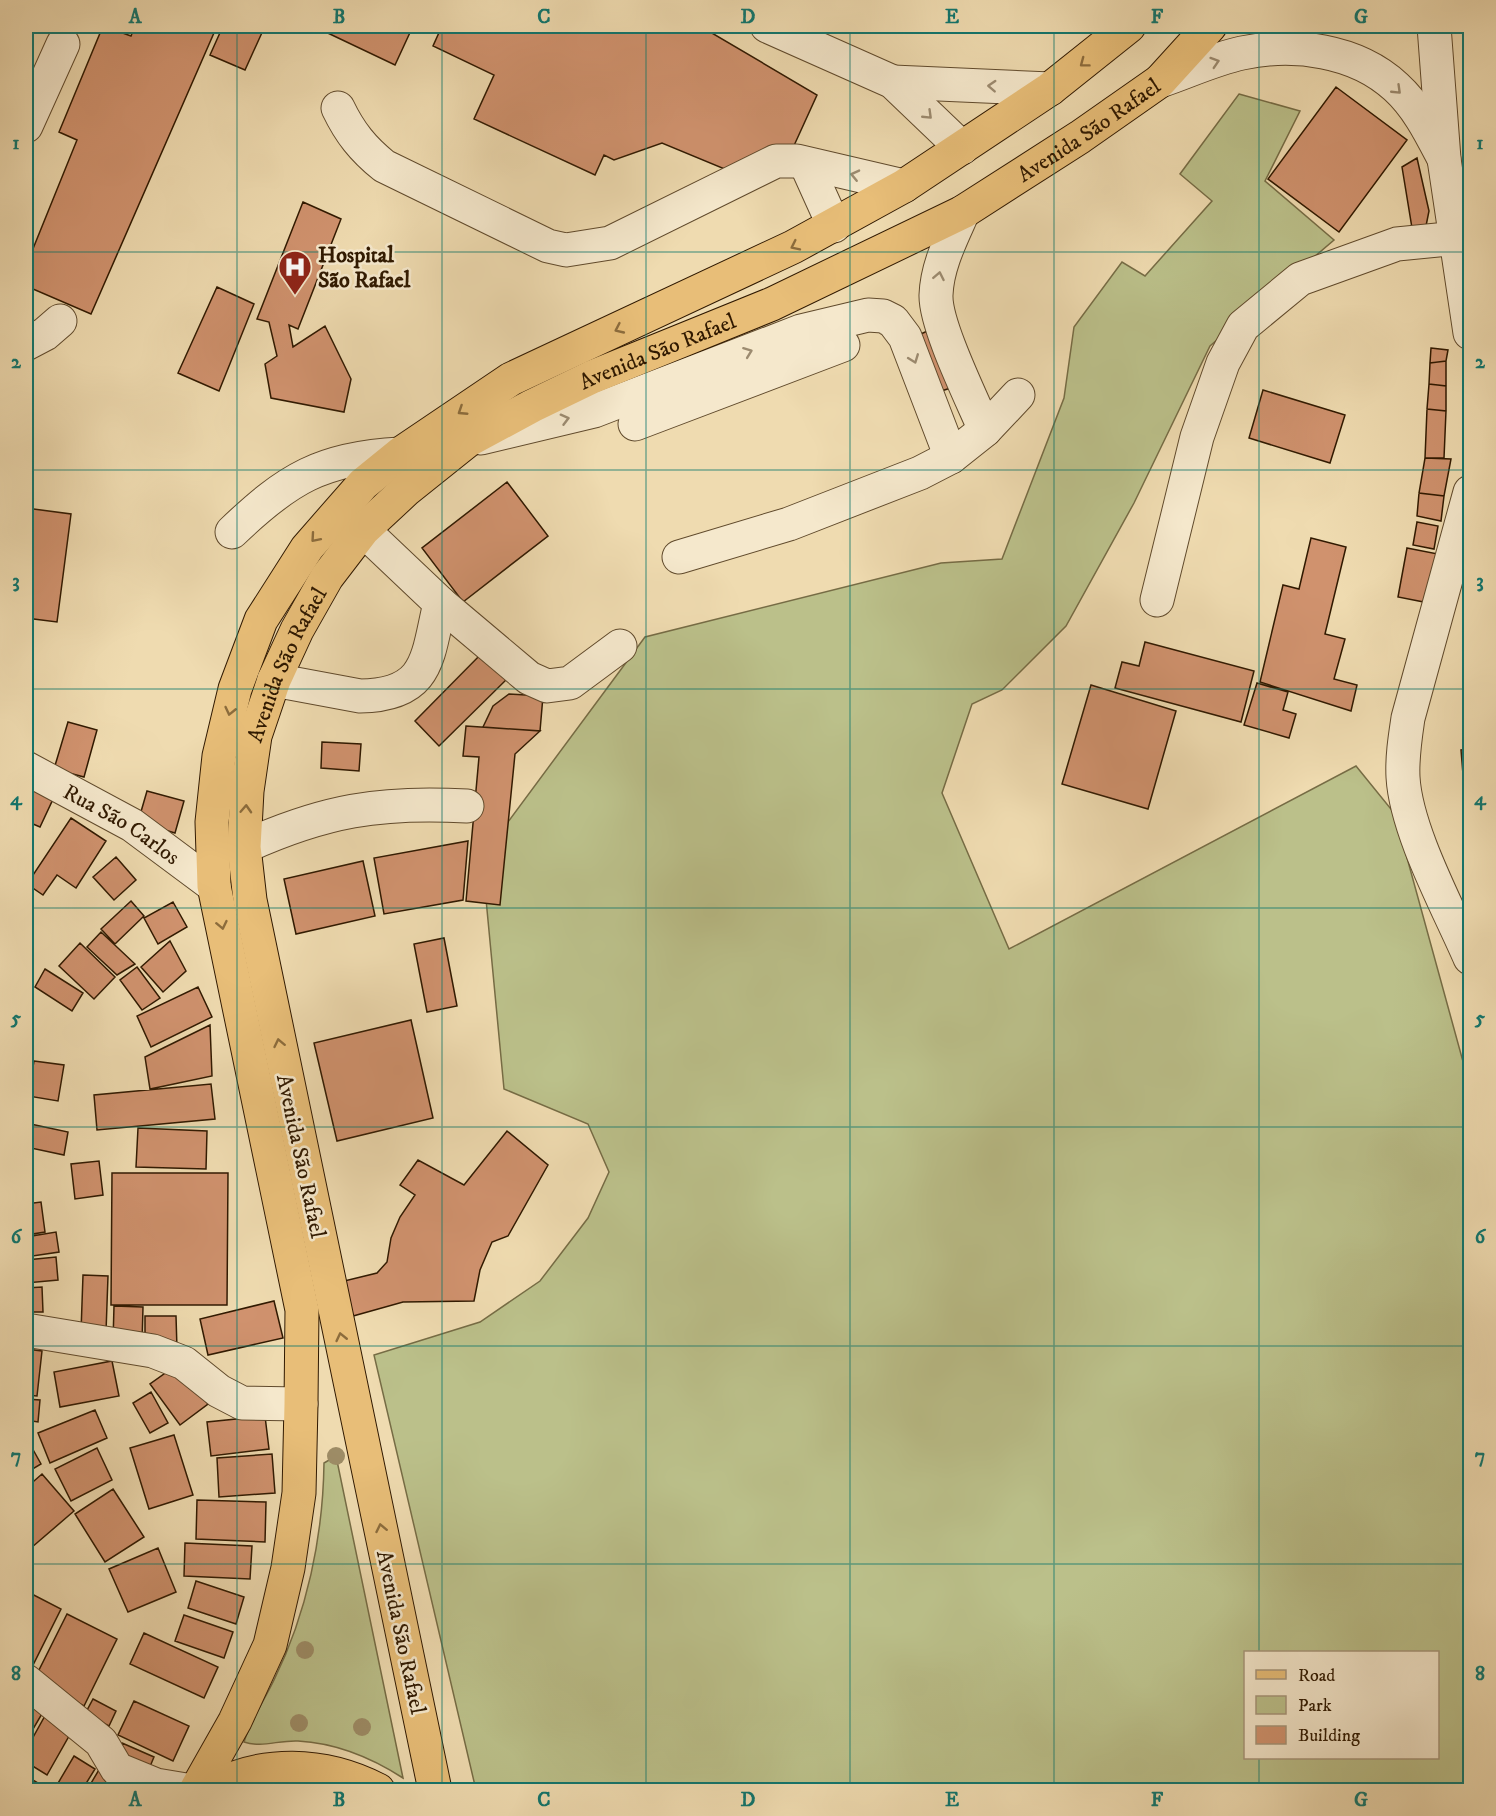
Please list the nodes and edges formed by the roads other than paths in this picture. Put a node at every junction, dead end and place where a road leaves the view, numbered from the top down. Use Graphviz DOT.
graph roads {
  1 [pos="767,26"];
  2 [pos="1128,26"];
  3 [pos="1210,26"];
  4 [pos="1434,26"];
  5 [pos="63,44"];
  6 [pos="1160,81"];
  7 [pos="893,82"];
  8 [pos="1050,89"];
  9 [pos="338,108"];
  10 [pos="26,126"];
  11 [pos="962,148"];
  12 [pos="1444,159"];
  13 [pos="806,164"];
  14 [pos="904,186"];
  15 [pos="963,212"];
  16 [pos="834,226"];
  17 [pos="1458,238"];
  18 [pos="60,321"];
  19 [pos="1470,333"];
  20 [pos="26,344"];
  21 [pos="843,345"];
  22 [pos="1018,395"];
  23 [pos="635,424"];
  24 [pos="985,430"];
  25 [pos="467,441"];
  26 [pos="400,454"];
  27 [pos="951,457"];
  28 [pos="1470,492"];
  29 [pos="363,530"];
  30 [pos="232,532"];
  31 [pos="680,557"];
  32 [pos="1157,600"];
  33 [pos="440,603"];
  34 [pos="620,646"];
  35 [pos="274,680"];
  36 [pos="26,768"];
  37 [pos="467,807"];
  38 [pos="244,847"];
  39 [pos="214,886"];
  40 [pos="1470,958"];
  41 [pos="26,1330"];
  42 [pos="301,1404"];
  43 [pos="26,1681"];
  44 [pos="186,1791"];
  45 [pos="196,1791"];
  46 [pos="208,1791"];
  47 [pos="378,1791"];
  48 [pos="435,1791"];
  1 -- 7 [label="street"];
  2 -- 8 [label="main road, Avenida São Rafael, one-way"];
  3 -- 6 [label="main road, Avenida São Rafael"];
  4 -- 12 [label="street"];
  5 -- 10 [label="street"];
  6 -- 12 [label="street, one-way"];
  6 -- 15 [label="main road, Avenida São Rafael"];
  8 -- 7 [label="street, one-way"];
  7 -- 11 [label="street, one-way"];
  8 -- 11 [label="main road, Avenida São Rafael"];
  9 -- 13 [label="street"];
  11 -- 14 [label="main road, Avenida São Rafael"];
  12 -- 17 [label="street"];
  14 -- 13 [label="street, one-way"];
  13 -- 16 [label="street"];
  14 -- 16 [label="main road, Avenida São Rafael"];
  24 -- 15 [label="street, one-way"];
  15 -- 25 [label="main road, Avenida São Rafael"];
  16 -- 26 [label="main road, Avenida São Rafael, one-way"];
  17 -- 19 [label="street"];
  17 -- 32 [label="street"];
  18 -- 20 [label="street"];
  21 -- 23 [label="street"];
  22 -- 24 [label="street"];
  24 -- 27 [label="street"];
  25 -- 27 [label="street, one-way"];
  25 -- 29 [label="main road, Avenida São Rafael"];
  26 -- 30 [label="street"];
  26 -- 39 [label="main road, Avenida São Rafael, one-way"];
  27 -- 31 [label="street"];
  28 -- 40 [label="street"];
  29 -- 33 [label="street"];
  29 -- 35 [label="main road, Avenida São Rafael"];
  33 -- 34 [label="street"];
  33 -- 35 [label="street"];
  38 -- 35 [label="main road, Avenida São Rafael, one-way"];
  36 -- 39 [label="street, Rua São Carlos"];
  37 -- 38 [label="street"];
  48 -- 38 [label="main road, Avenida São Rafael, one-way"];
  39 -- 42 [label="main road, Avenida São Rafael, one-way"];
  41 -- 42 [label="street"];
  42 -- 45 [label="main road, Avenida São Rafael"];
  43 -- 44 [label="street"];
  46 -- 47 [label="main road"];
}
